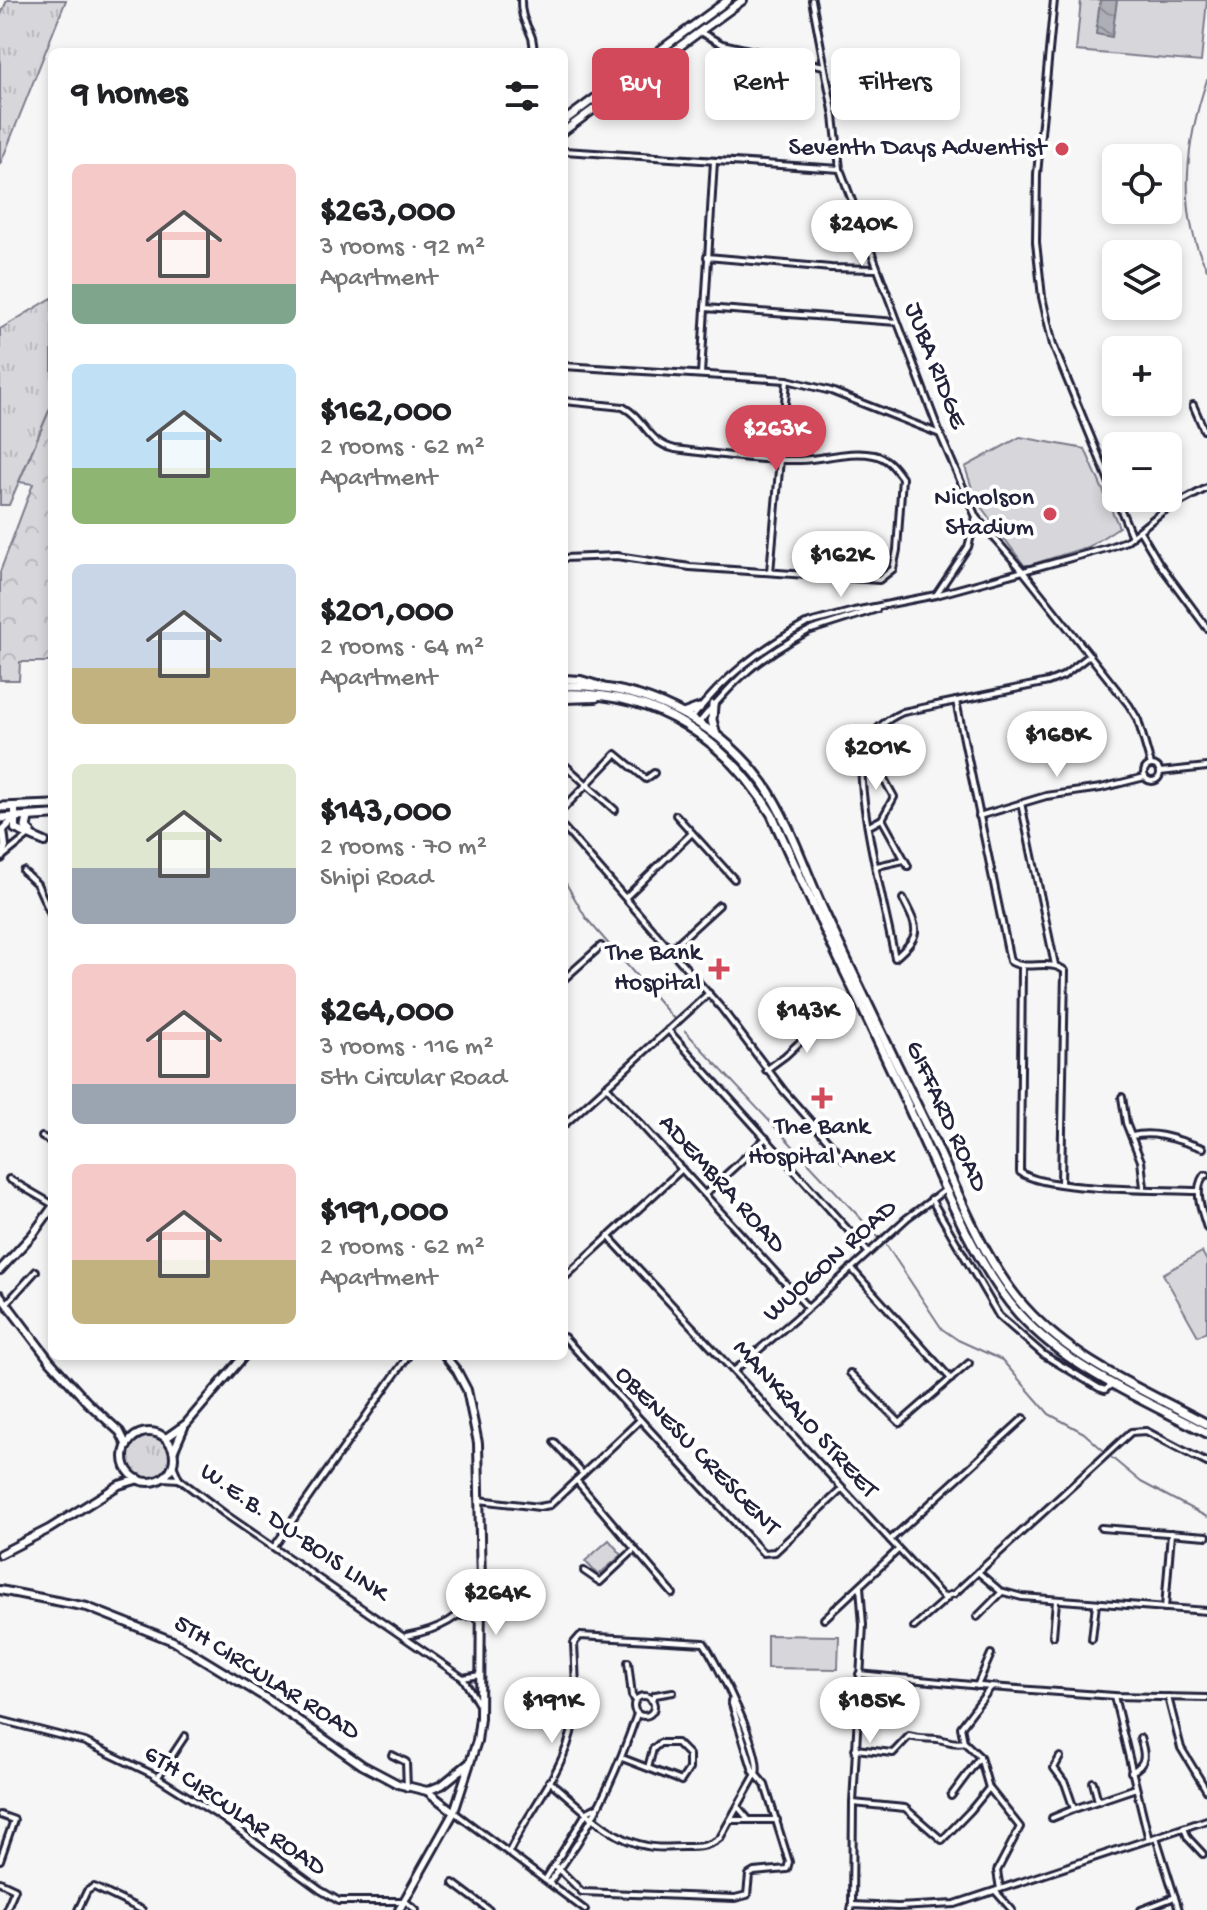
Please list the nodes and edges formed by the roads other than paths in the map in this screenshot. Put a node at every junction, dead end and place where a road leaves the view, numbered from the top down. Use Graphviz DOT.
graph roads {
  1 [pos="521,0"];
  2 [pos="728,0"];
  3 [pos="743,0"];
  4 [pos="812,0"];
  5 [pos="1054,0"];
  6 [pos="700,32"];
  7 [pos="534,48"];
  8 [pos="824,66"];
  9 [pos="568,118"];
  10 [pos="568,128"];
  11 [pos="849,146"];
  12 [pos="838,150"];
  13 [pos="568,151"];
  14 [pos="714,161"];
  15 [pos="840,169"];
  16 [pos="707,257"];
  17 [pos="877,269"];
  18 [pos="705,308"];
  19 [pos="897,322"];
  20 [pos="568,366"];
  21 [pos="701,375"];
  22 [pos="787,380"];
  23 [pos="568,401"];
  24 [pos="1193,405"];
  25 [pos="1207,429"];
  26 [pos="940,434"];
  27 [pos="779,459"];
  28 [pos="1207,488"];
  29 [pos="976,517"];
  30 [pos="1140,531"];
  31 [pos="1132,537"];
  32 [pos="568,558"];
  33 [pos="1022,570"];
  34 [pos="770,572"];
  35 [pos="936,595"];
  36 [pos="879,608"];
  37 [pos="1207,628"];
  38 [pos="1090,655"];
  39 [pos="568,679"];
  40 [pos="568,687"];
  41 [pos="606,692"];
  42 [pos="568,696"];
  43 [pos="956,701"];
  44 [pos="713,705"];
  45 [pos="699,708"];
  46 [pos="681,714"];
  47 [pos="692,724"];
  48 [pos="716,735"];
  49 [pos="873,759"];
  50 [pos="1151,765"];
  51 [pos="1207,767"];
  52 [pos="568,768"];
  53 [pos="1160,772"];
  54 [pos="654,773"];
  55 [pos="1145,777"];
  56 [pos="586,785"];
  57 [pos="1021,802"];
  58 [pos="568,804"];
  59 [pos="48,805"];
  60 [pos="0,807"];
  61 [pos="15,807"];
  62 [pos="615,810"];
  63 [pos="676,815"];
  64 [pos="48,816"];
  65 [pos="979,816"];
  66 [pos="15,818"];
  67 [pos="28,818"];
  68 [pos="882,819"];
  69 [pos="0,821"];
  70 [pos="869,826"];
  71 [pos="568,832"];
  72 [pos="692,833"];
  73 [pos="28,834"];
  74 [pos="48,845"];
  75 [pos="0,859"];
  76 [pos="904,860"];
  77 [pos="877,866"];
  78 [pos="908,866"];
  79 [pos="23,871"];
  80 [pos="734,879"];
  81 [pos="626,897"];
  82 [pos="903,899"];
  83 [pos="719,905"];
  84 [pos="48,908"];
  85 [pos="601,946"];
  86 [pos="671,949"];
  87 [pos="1055,965"];
  88 [pos="1022,966"];
  89 [pos="568,975"];
  90 [pos="709,993"];
  91 [pos="828,1016"];
  92 [pos="668,1030"];
  93 [pos="766,1070"];
  94 [pos="606,1086"];
  95 [pos="1122,1097"];
  96 [pos="568,1121"];
  97 [pos="1131,1136"];
  98 [pos="42,1137"];
  99 [pos="766,1138"];
  100 [pos="48,1140"];
  101 [pos="1203,1148"];
  102 [pos="844,1159"];
  103 [pos="682,1169"];
  104 [pos="1207,1175"];
  105 [pos="9,1179"];
  106 [pos="1061,1184"];
  107 [pos="950,1187"];
  108 [pos="1144,1188"];
  109 [pos="1198,1191"];
  110 [pos="705,1194"];
  111 [pos="931,1199"];
  112 [pos="48,1203"];
  113 [pos="48,1212"];
  114 [pos="1207,1228"];
  115 [pos="608,1236"];
  116 [pos="868,1252"];
  117 [pos="851,1268"];
  118 [pos="0,1270"];
  119 [pos="36,1271"];
  120 [pos="568,1274"];
  121 [pos="0,1295"];
  122 [pos="7,1303"];
  123 [pos="808,1308"];
  124 [pos="568,1341"];
  125 [pos="48,1352"];
  126 [pos="55,1360"];
  127 [pos="241,1360"];
  128 [pos="405,1360"];
  129 [pos="448,1360"];
  130 [pos="969,1363"];
  131 [pos="735,1370"];
  132 [pos="850,1373"];
  133 [pos="951,1380"];
  134 [pos="1112,1384"];
  135 [pos="1024,1418"];
  136 [pos="640,1420"];
  137 [pos="186,1424"];
  138 [pos="1207,1424"];
  139 [pos="120,1432"];
  140 [pos="1207,1433"];
  141 [pos="137,1435"];
  142 [pos="166,1438"];
  143 [pos="554,1442"];
  144 [pos="127,1446"];
  145 [pos="174,1451"];
  146 [pos="1207,1463"];
  147 [pos="173,1465"];
  148 [pos="128,1469"];
  149 [pos="583,1474"];
  150 [pos="162,1478"];
  151 [pos="139,1479"];
  152 [pos="179,1479"];
  153 [pos="576,1480"];
  154 [pos="119,1485"];
  155 [pos="842,1489"];
  156 [pos="479,1500"];
  157 [pos="1101,1528"];
  158 [pos="1171,1533"];
  159 [pos="1207,1536"];
  160 [pos="890,1541"];
  161 [pos="274,1547"];
  162 [pos="635,1549"];
  163 [pos="898,1550"];
  164 [pos="0,1554"];
  165 [pos="584,1571"];
  166 [pos="978,1572"];
  167 [pos="481,1584"];
  168 [pos="860,1586"];
  169 [pos="0,1590"];
  170 [pos="1002,1592"];
  171 [pos="673,1594"];
  172 [pos="949,1597"];
  173 [pos="1056,1601"];
  174 [pos="1096,1604"];
  175 [pos="1165,1608"];
  176 [pos="1207,1611"];
  177 [pos="458,1616"];
  178 [pos="977,1617"];
  179 [pos="824,1619"];
  180 [pos="481,1621"];
  181 [pos="914,1627"];
  182 [pos="403,1636"];
  183 [pos="1053,1636"];
  184 [pos="1092,1639"];
  185 [pos="991,1654"];
  186 [pos="628,1662"];
  187 [pos="859,1674"];
  188 [pos="481,1675"];
  189 [pos="463,1678"];
  190 [pos="977,1686"];
  191 [pos="991,1687"];
  192 [pos="673,1692"];
  193 [pos="1114,1696"];
  194 [pos="1168,1697"];
  195 [pos="1207,1698"];
  196 [pos="636,1700"];
  197 [pos="651,1700"];
  198 [pos="480,1707"];
  199 [pos="637,1714"];
  200 [pos="0,1720"];
  201 [pos="185,1736"];
  202 [pos="1140,1738"];
  203 [pos="964,1742"];
  204 [pos="855,1749"];
  205 [pos="392,1755"];
  206 [pos="980,1757"];
  207 [pos="1060,1757"];
  208 [pos="472,1758"];
  209 [pos="622,1758"];
  210 [pos="648,1768"];
  211 [pos="1131,1772"];
  212 [pos="756,1774"];
  213 [pos="158,1777"];
  214 [pos="549,1781"];
  215 [pos="1093,1782"];
  216 [pos="407,1788"];
  217 [pos="989,1788"];
  218 [pos="1136,1788"];
  219 [pos="427,1791"];
  220 [pos="1207,1791"];
  221 [pos="951,1796"];
  222 [pos="1098,1801"];
  223 [pos="853,1803"];
  224 [pos="599,1806"];
  225 [pos="738,1807"];
  226 [pos="1074,1809"];
  227 [pos="454,1812"];
  228 [pos="587,1812"];
  229 [pos="0,1815"];
  230 [pos="594,1818"];
  231 [pos="1052,1818"];
  232 [pos="748,1819"];
  233 [pos="730,1820"];
  234 [pos="777,1820"];
  235 [pos="1207,1820"];
  236 [pos="1184,1828"];
  237 [pos="1156,1837"];
  238 [pos="1149,1840"];
  239 [pos="509,1852"];
  240 [pos="1203,1854"];
  241 [pos="0,1860"];
  242 [pos="557,1867"];
  243 [pos="0,1882"];
  244 [pos="547,1882"];
  245 [pos="453,1883"];
  246 [pos="998,1890"];
  247 [pos="1175,1897"];
  248 [pos="405,1901"];
  249 [pos="956,1907"];
  250 [pos="852,1908"];
  251 [pos="898,1909"];
  252 [pos="6,1910"];
  253 [pos="78,1910"];
  254 [pos="142,1910"];
  255 [pos="399,1910"];
  256 [pos="416,1910"];
  257 [pos="489,1910"];
  258 [pos="585,1910"];
  259 [pos="1012,1910"];
  260 [pos="1141,1910"];
  261 [pos="1179,1910"];
  1 -- 7 [label="street"];
  2 -- 9 [label="street"];
  3 -- 6 [label="street"];
  4 -- 8 [label="street, JUBA RIDGE"];
  5 -- 31 [label="street"];
  6 -- 8 [label="street"];
  6 -- 10 [label="street"];
  8 -- 12 [label="street, JUBA RIDGE"];
  11 -- 12 [label="street"];
  12 -- 15 [label="street, JUBA RIDGE"];
  13 -- 14 [label="street"];
  14 -- 15 [label="street"];
  14 -- 16 [label="street"];
  15 -- 17 [label="street, JUBA RIDGE"];
  16 -- 17 [label="street"];
  16 -- 18 [label="street"];
  17 -- 19 [label="street, JUBA RIDGE"];
  18 -- 19 [label="street"];
  18 -- 21 [label="street"];
  19 -- 26 [label="street, JUBA RIDGE"];
  20 -- 21 [label="street"];
  21 -- 22 [label="street"];
  22 -- 26 [label="street"];
  22 -- 27 [label="street"];
  23 -- 27 [label="street"];
  24 -- 25 [label="street"];
  26 -- 29 [label="street, JUBA RIDGE"];
  27 -- 34 [label="street"];
  27 -- 34 [label="street"];
  28 -- 30 [label="street"];
  29 -- 33 [label="street, JUBA RIDGE"];
  29 -- 35 [label="street"];
  30 -- 31 [label="street"];
  30 -- 37 [label="street"];
  31 -- 33 [label="street"];
  32 -- 34 [label="street"];
  33 -- 35 [label="street"];
  33 -- 38 [label="street, JUBA RIDGE"];
  35 -- 36 [label="street"];
  36 -- 44 [label="street"];
  36 -- 45 [label="street"];
  38 -- 43 [label="street"];
  38 -- 50 [label="street, JUBA RIDGE"];
  39 -- 41 [label="street, GIFFARD ROAD"];
  40 -- 41 [label="main road, GIFFARD ROAD"];
  41 -- 42 [label="main road, GIFFARD ROAD"];
  41 -- 46 [label="main road, GIFFARD ROAD"];
  41 -- 47 [label="main road, GIFFARD ROAD"];
  43 -- 65 [label="street"];
  43 -- 70 [label="street"];
  44 -- 47 [label="street"];
  44 -- 48 [label="main road"];
  45 -- 46 [label="main road"];
  45 -- 47 [label="street"];
  46 -- 47 [label="main road, GIFFARD ROAD"];
  47 -- 48 [label="main road, GIFFARD ROAD"];
  47 -- 107 [label="main road, GIFFARD ROAD"];
  48 -- 107 [label="main road, GIFFARD ROAD"];
  49 -- 68 [label="street"];
  50 -- 53 [label="street"];
  50 -- 55 [label="street"];
  51 -- 53 [label="street"];
  52 -- 56 [label="street"];
  53 -- 55 [label="street"];
  54 -- 56 [label="street"];
  55 -- 57 [label="street"];
  56 -- 58 [label="street"];
  56 -- 62 [label="street"];
  57 -- 65 [label="street"];
  57 -- 87 [label="street"];
  59 -- 61 [label="main road"];
  60 -- 61 [label="main road"];
  61 -- 66 [label="street"];
  63 -- 72 [label="street"];
  64 -- 67 [label="main road"];
  65 -- 88 [label="street"];
  66 -- 67 [label="main road"];
  66 -- 69 [label="main road"];
  66 -- 73 [label="street"];
  66 -- 75 [label="street"];
  67 -- 73 [label="main road"];
  68 -- 70 [label="street"];
  68 -- 76 [label="street"];
  70 -- 77 [label="street"];
  71 -- 81 [label="street"];
  72 -- 80 [label="street"];
  72 -- 81 [label="street"];
  73 -- 74 [label="street"];
  73 -- 75 [label="street"];
  76 -- 77 [label="street"];
  76 -- 78 [label="street"];
  77 -- 82 [label="street"];
  79 -- 84 [label="street"];
  81 -- 86 [label="street"];
  83 -- 86 [label="street"];
  85 -- 89 [label="street"];
  86 -- 90 [label="street"];
  87 -- 88 [label="street"];
  87 -- 106 [label="street"];
  88 -- 106 [label="street"];
  90 -- 92 [label="street"];
  90 -- 93 [label="street"];
  91 -- 93 [label="street"];
  92 -- 94 [label="street"];
  92 -- 99 [label="street"];
  93 -- 102 [label="street"];
  94 -- 96 [label="street"];
  94 -- 103 [label="street, ADEMBRA ROAD"];
  95 -- 97 [label="street"];
  97 -- 101 [label="street"];
  97 -- 108 [label="street"];
  98 -- 100 [label="street"];
  99 -- 110 [label="street"];
  99 -- 116 [label="street"];
  103 -- 110 [label="street, ADEMBRA ROAD"];
  103 -- 115 [label="street"];
  104 -- 109 [label="street"];
  105 -- 112 [label="street"];
  106 -- 108 [label="street"];
  107 -- 111 [label="street, WUOGON ROAD"];
  107 -- 134 [label="main road, GIFFARD ROAD"];
  107 -- 138 [label="main road, GIFFARD ROAD"];
  108 -- 109 [label="street"];
  109 -- 114 [label="street"];
  110 -- 123 [label="street, ADEMBRA ROAD"];
  111 -- 116 [label="street, WUOGON ROAD"];
  111 -- 134 [label="street"];
  113 -- 118 [label="street"];
  115 -- 120 [label="street"];
  115 -- 131 [label="street, MANKRALO STREET"];
  116 -- 117 [label="street, WUOGON ROAD"];
  117 -- 123 [label="street, WUOGON ROAD"];
  117 -- 133 [label="street"];
  119 -- 122 [label="street"];
  121 -- 122 [label="street"];
  122 -- 125 [label="street"];
  123 -- 131 [label="street, WUOGON ROAD"];
  124 -- 136 [label="street, OBENESU CRESCENT"];
  126 -- 139 [label="street"];
  127 -- 137 [label="street"];
  128 -- 161 [label="street"];
  129 -- 156 [label="street"];
  130 -- 133 [label="street"];
  131 -- 155 [label="street, MANKRALO STREET"];
  132 -- 133 [label="street"];
  134 -- 140 [label="main road, GIFFARD ROAD"];
  135 -- 160 [label="street"];
  136 -- 149 [label="street"];
  136 -- 155 [label="street, OBENESU CRESCENT"];
  137 -- 142 [label="street"];
  137 -- 145 [label="street"];
  139 -- 141 [label="street"];
  139 -- 144 [label="street"];
  141 -- 142 [label="street"];
  141 -- 144 [label="street"];
  142 -- 145 [label="street"];
  143 -- 149 [label="street"];
  144 -- 148 [label="street"];
  145 -- 147 [label="street"];
  146 -- 166 [label="street"];
  147 -- 150 [label="street"];
  147 -- 152 [label="street, W.E.B. DU-BOIS LINK"];
  148 -- 151 [label="street"];
  148 -- 154 [label="street"];
  149 -- 153 [label="street"];
  150 -- 151 [label="street"];
  150 -- 152 [label="street, W.E.B. DU-BOIS LINK"];
  151 -- 154 [label="street"];
  152 -- 161 [label="street, W.E.B. DU-BOIS LINK"];
  153 -- 156 [label="street"];
  153 -- 162 [label="street"];
  154 -- 164 [label="street"];
  155 -- 160 [label="street, MANKRALO STREET"];
  156 -- 167 [label="street"];
  157 -- 158 [label="street"];
  158 -- 159 [label="street"];
  158 -- 175 [label="street"];
  160 -- 163 [label="street, MANKRALO STREET"];
  161 -- 182 [label="street, W.E.B. DU-BOIS LINK"];
  162 -- 165 [label="street"];
  162 -- 171 [label="street"];
  163 -- 168 [label="street"];
  163 -- 172 [label="street, MANKRALO STREET"];
  166 -- 170 [label="street"];
  166 -- 172 [label="street"];
  167 -- 177 [label="street"];
  167 -- 180 [label="street"];
  168 -- 179 [label="street"];
  168 -- 187 [label="street"];
  169 -- 216 [label="street, 5TH CIRCULAR ROAD"];
  170 -- 173 [label="street"];
  170 -- 178 [label="street"];
  172 -- 181 [label="street"];
  173 -- 174 [label="street"];
  173 -- 183 [label="street"];
  174 -- 175 [label="street"];
  174 -- 184 [label="street"];
  175 -- 176 [label="street"];
  177 -- 180 [label="street"];
  177 -- 182 [label="street"];
  180 -- 188 [label="street"];
  182 -- 189 [label="street, W.E.B. DU-BOIS LINK"];
  185 -- 190 [label="street"];
  186 -- 196 [label="street"];
  187 -- 190 [label="street"];
  187 -- 204 [label="street"];
  188 -- 189 [label="street"];
  188 -- 198 [label="street"];
  189 -- 198 [label="street, W.E.B. DU-BOIS LINK"];
  190 -- 191 [label="street"];
  191 -- 193 [label="street"];
  191 -- 203 [label="street"];
  192 -- 197 [label="street"];
  193 -- 194 [label="street"];
  193 -- 211 [label="street"];
  194 -- 195 [label="street"];
  194 -- 220 [label="street"];
  196 -- 197 [label="street"];
  196 -- 199 [label="street"];
  197 -- 199 [label="street"];
  198 -- 208 [label="street"];
  199 -- 209 [label="street"];
  200 -- 213 [label="street, 6TH CIRCULAR ROAD"];
  201 -- 213 [label="street"];
  202 -- 211 [label="street"];
  203 -- 204 [label="street"];
  203 -- 206 [label="street"];
  204 -- 223 [label="street"];
  205 -- 216 [label="street"];
  206 -- 217 [label="street"];
  206 -- 221 [label="street"];
  207 -- 226 [label="street"];
  208 -- 219 [label="street"];
  208 -- 227 [label="street"];
  209 -- 210 [label="street"];
  209 -- 224 [label="street"];
  210 -- 210 [label="street"];
  211 -- 218 [label="street"];
  212 -- 214 [label="street"];
  212 -- 225 [label="street"];
  212 -- 234 [label="street"];
  213 -- 248 [label="street, 6TH CIRCULAR ROAD"];
  214 -- 228 [label="street"];
  214 -- 239 [label="street"];
  215 -- 222 [label="street"];
  216 -- 219 [label="street, 5TH CIRCULAR ROAD"];
  217 -- 223 [label="street"];
  217 -- 246 [label="street"];
  218 -- 222 [label="street"];
  218 -- 238 [label="street"];
  219 -- 227 [label="street, 5TH CIRCULAR ROAD"];
  222 -- 226 [label="street"];
  223 -- 250 [label="street"];
  224 -- 228 [label="street"];
  224 -- 230 [label="street"];
  225 -- 232 [label="street"];
  225 -- 233 [label="street"];
  226 -- 231 [label="street"];
  227 -- 239 [label="street"];
  227 -- 248 [label="street"];
  228 -- 230 [label="street"];
  228 -- 242 [label="street"];
  229 -- 241 [label="street"];
  230 -- 233 [label="street"];
  230 -- 242 [label="street"];
  232 -- 233 [label="street"];
  232 -- 234 [label="street"];
  234 -- 242 [label="street"];
  235 -- 236 [label="street"];
  236 -- 237 [label="street"];
  236 -- 240 [label="street"];
  237 -- 238 [label="street"];
  237 -- 247 [label="street"];
  238 -- 246 [label="street"];
  239 -- 244 [label="street"];
  242 -- 244 [label="street"];
  243 -- 252 [label="street"];
  244 -- 258 [label="street"];
  245 -- 257 [label="street"];
  246 -- 249 [label="street"];
  246 -- 259 [label="street"];
  247 -- 260 [label="street"];
  247 -- 261 [label="street"];
  248 -- 255 [label="street"];
  248 -- 256 [label="street"];
  249 -- 251 [label="street"];
  250 -- 251 [label="street"];
  253 -- 254 [label="street"];
}
